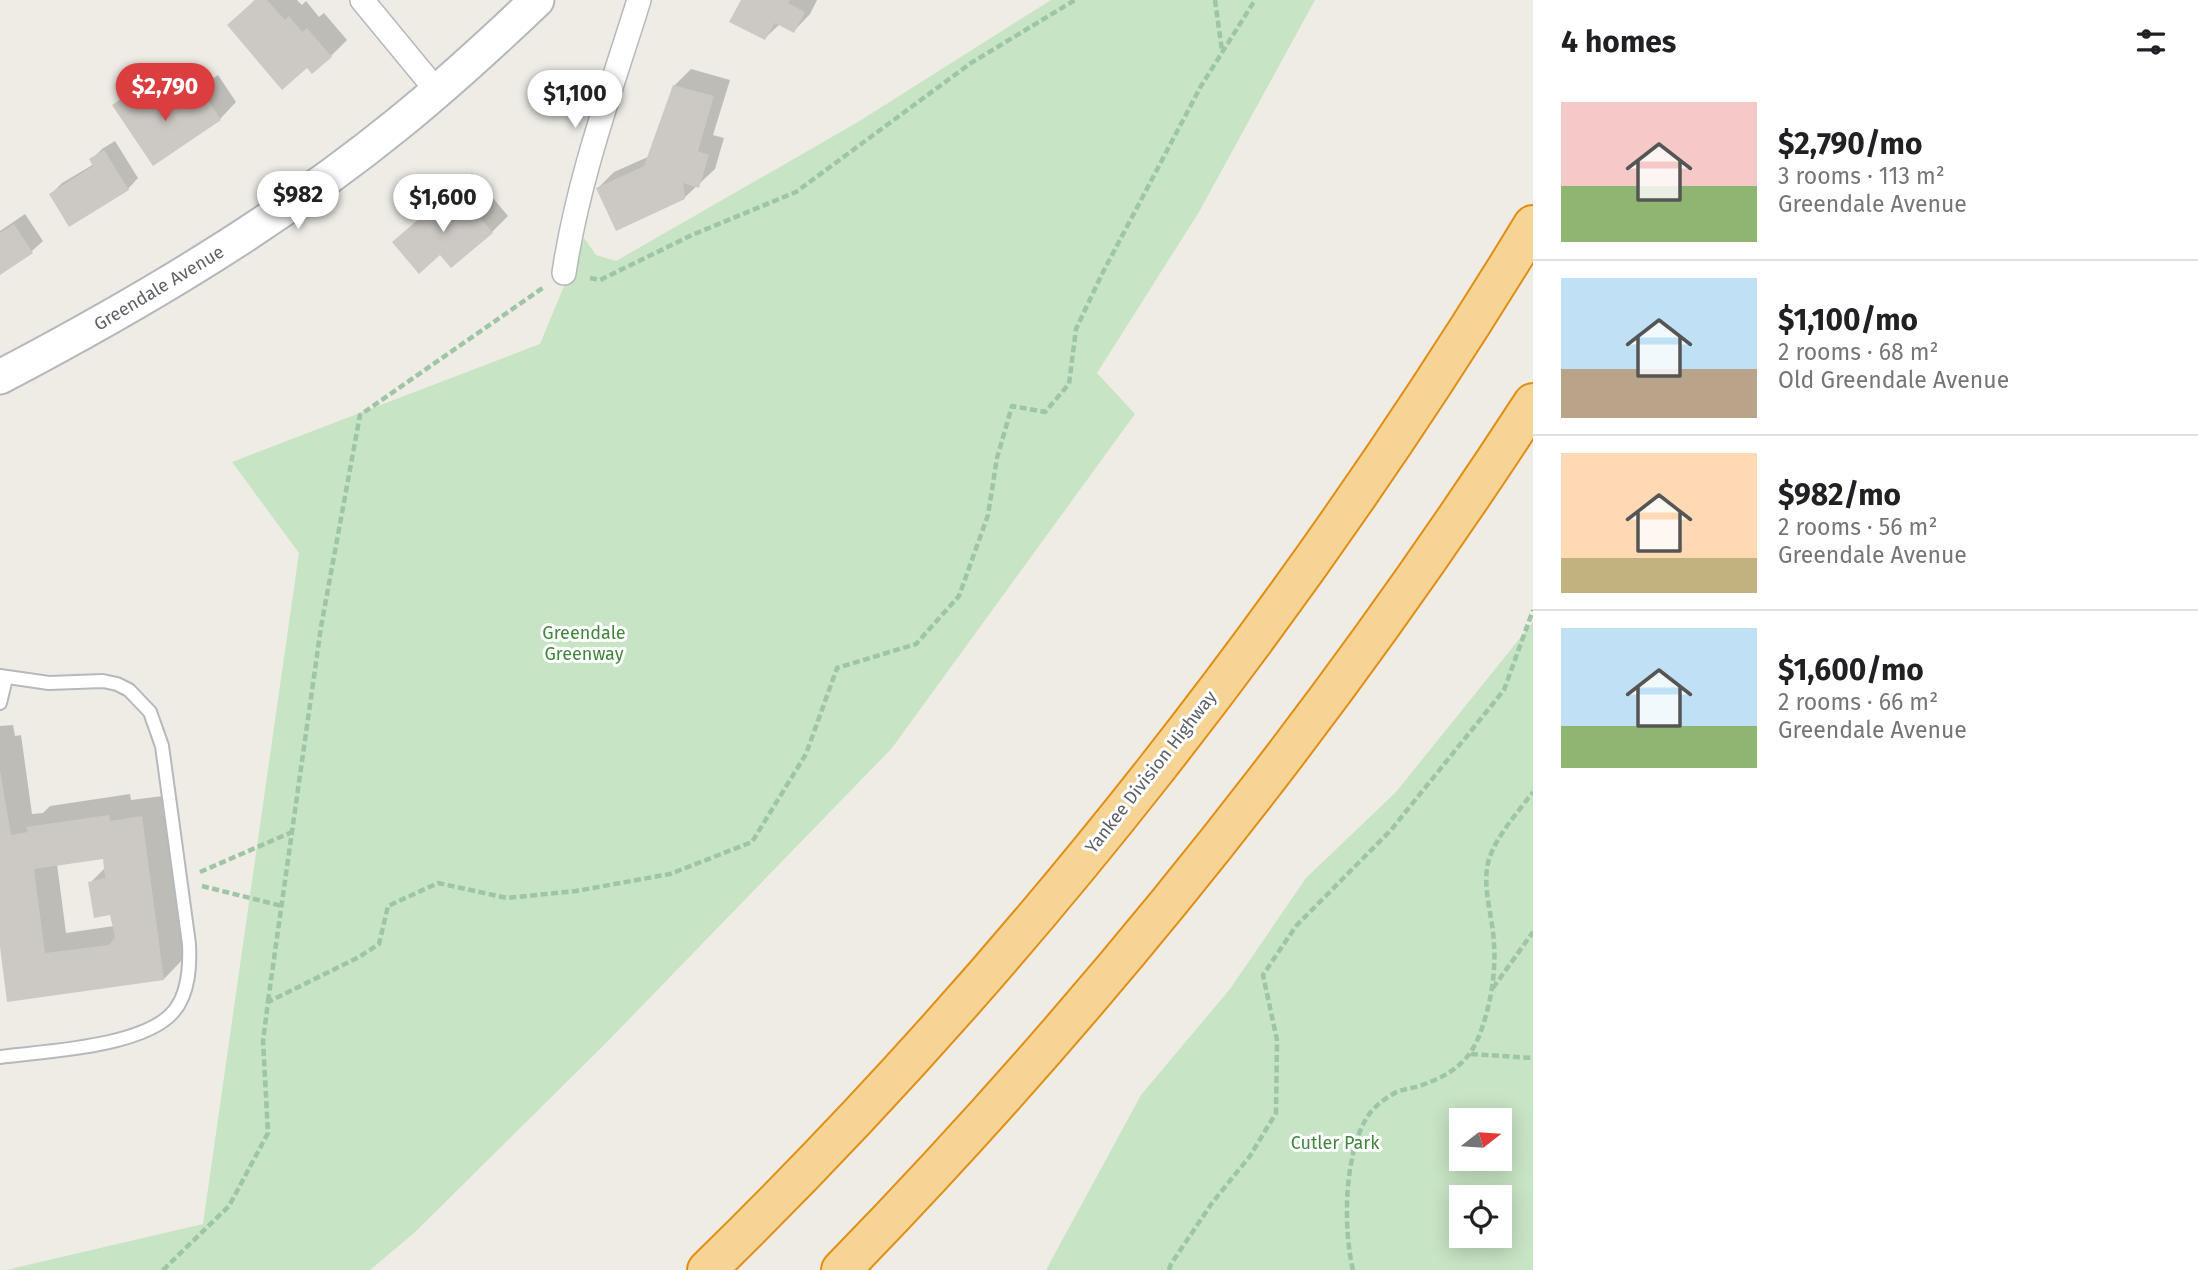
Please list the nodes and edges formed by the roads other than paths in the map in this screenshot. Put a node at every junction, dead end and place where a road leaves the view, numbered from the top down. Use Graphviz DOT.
graph roads {
  1 [pos="362,0"];
  2 [pos="537,0"];
  3 [pos="639,0"];
  4 [pos="437,91"];
  5 [pos="1533,225"];
  6 [pos="564,273"];
  7 [pos="0,377"];
  8 [pos="1533,403"];
  9 [pos="3,677"];
  10 [pos="0,703"];
  11 [pos="0,1057"];
  12 [pos="707,1270"];
  13 [pos="841,1270"];
  1 -- 4 [label="street"];
  2 -- 4 [label="main road, Greendale Avenue"];
  3 -- 6 [label="street"];
  4 -- 7 [label="main road, Greendale Avenue"];
  5 -- 12 [label="highway, Yankee Division Highway"];
  8 -- 13 [label="highway"];
  9 -- 10 [label="lane"];
  9 -- 11 [label="lane"];
}
